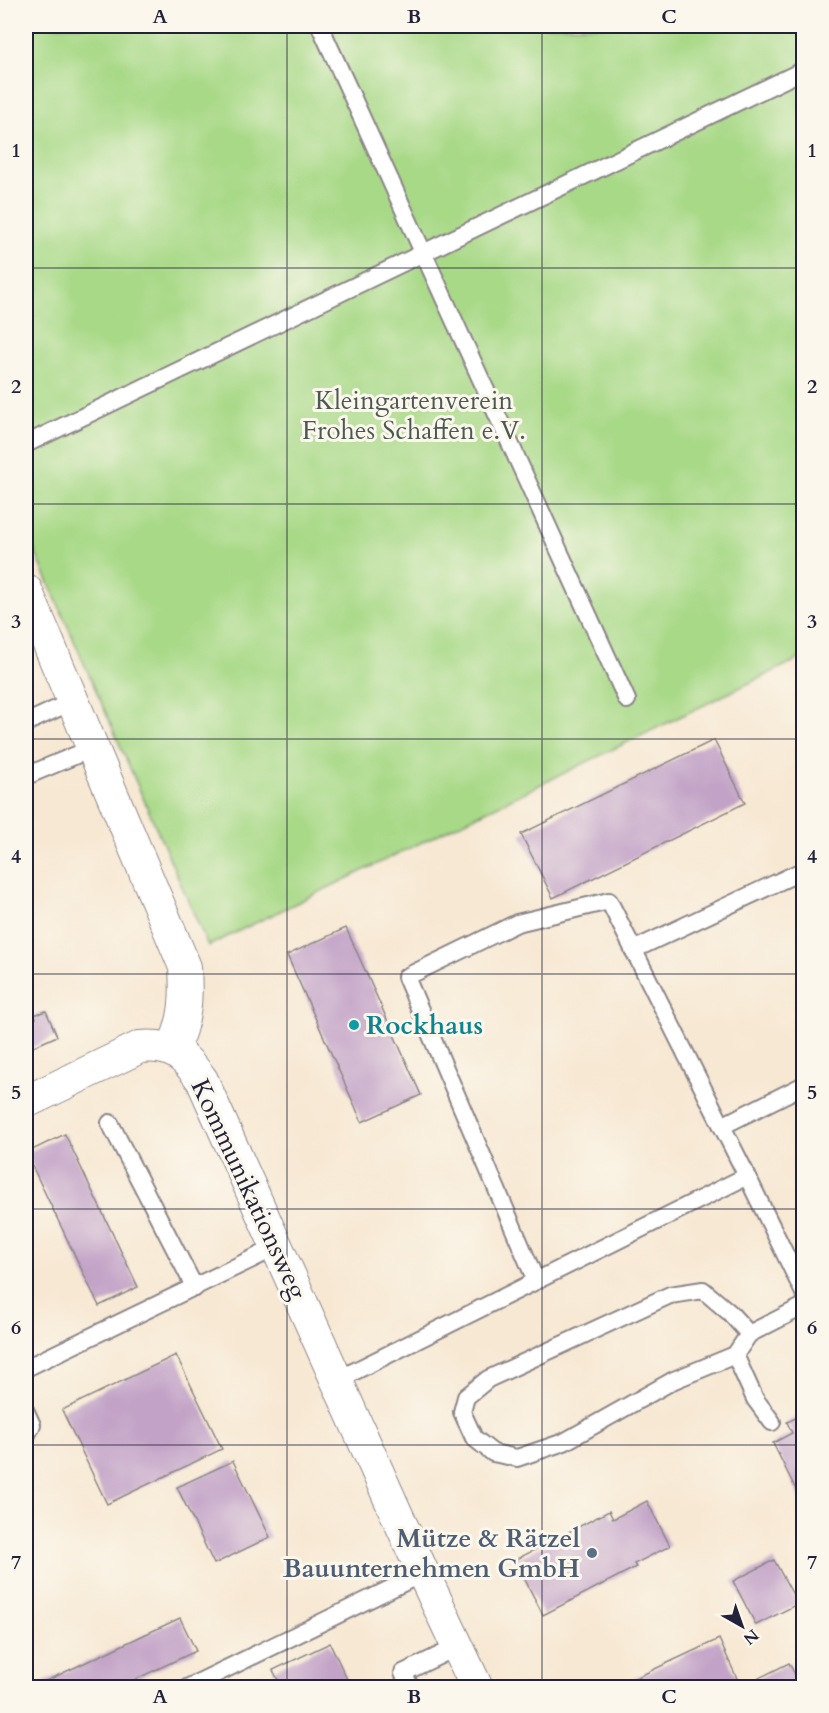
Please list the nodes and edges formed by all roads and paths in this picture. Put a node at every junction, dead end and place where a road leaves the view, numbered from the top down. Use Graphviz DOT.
graph roads {
  1 [pos="320,26"];
  2 [pos="804,70"];
  3 [pos="424,252"];
  4 [pos="26,444"];
  5 [pos="26,590"];
  6 [pos="627,700"];
  7 [pos="73,701"];
  8 [pos="26,723"];
  9 [pos="93,748"];
  10 [pos="26,776"];
  11 [pos="804,870"];
  12 [pos="633,950"];
  13 [pos="172,1050"];
  14 [pos="804,1085"];
  15 [pos="26,1102"];
  16 [pos="110,1123"];
  17 [pos="722,1126"];
  18 [pos="747,1176"];
  19 [pos="277,1247"];
  20 [pos="536,1281"];
  21 [pos="195,1288"];
  22 [pos="804,1293"];
  23 [pos="804,1306"];
  24 [pos="749,1334"];
  25 [pos="735,1355"];
  26 [pos="26,1368"];
  27 [pos="337,1380"];
  28 [pos="26,1412"];
  29 [pos="772,1422"];
  30 [pos="26,1436"];
  31 [pos="423,1573"];
  32 [pos="458,1647"];
  33 [pos="187,1688"];
  34 [pos="411,1688"];
  35 [pos="477,1688"];
  1 -- 3 [label="lane"];
  2 -- 3 [label="lane"];
  3 -- 4 [label="lane"];
  3 -- 6 [label="lane"];
  5 -- 7 [label="street"];
  7 -- 8 [label="lane"];
  7 -- 9 [label="street"];
  9 -- 10 [label="lane"];
  9 -- 13 [label="street"];
  11 -- 12 [label="lane"];
  12 -- 17 [label="lane"];
  12 -- 20 [label="lane"];
  13 -- 15 [label="street"];
  13 -- 19 [label="street, Kommunikationsweg"];
  14 -- 17 [label="lane"];
  16 -- 21 [label="lane"];
  17 -- 18 [label="lane"];
  18 -- 20 [label="lane"];
  18 -- 22 [label="lane"];
  19 -- 21 [label="lane"];
  19 -- 27 [label="street, Kommunikationsweg"];
  20 -- 27 [label="lane"];
  21 -- 26 [label="lane"];
  23 -- 24 [label="lane"];
  24 -- 25 [label="lane"];
  24 -- 25 [label="lane"];
  25 -- 29 [label="lane"];
  27 -- 31 [label="street, Kommunikationsweg"];
  28 -- 30 [label="lane"];
  31 -- 32 [label="street, Kommunikationsweg"];
  31 -- 33 [label="lane"];
  32 -- 34 [label="lane"];
  32 -- 35 [label="street, Kommunikationsweg"];
}
